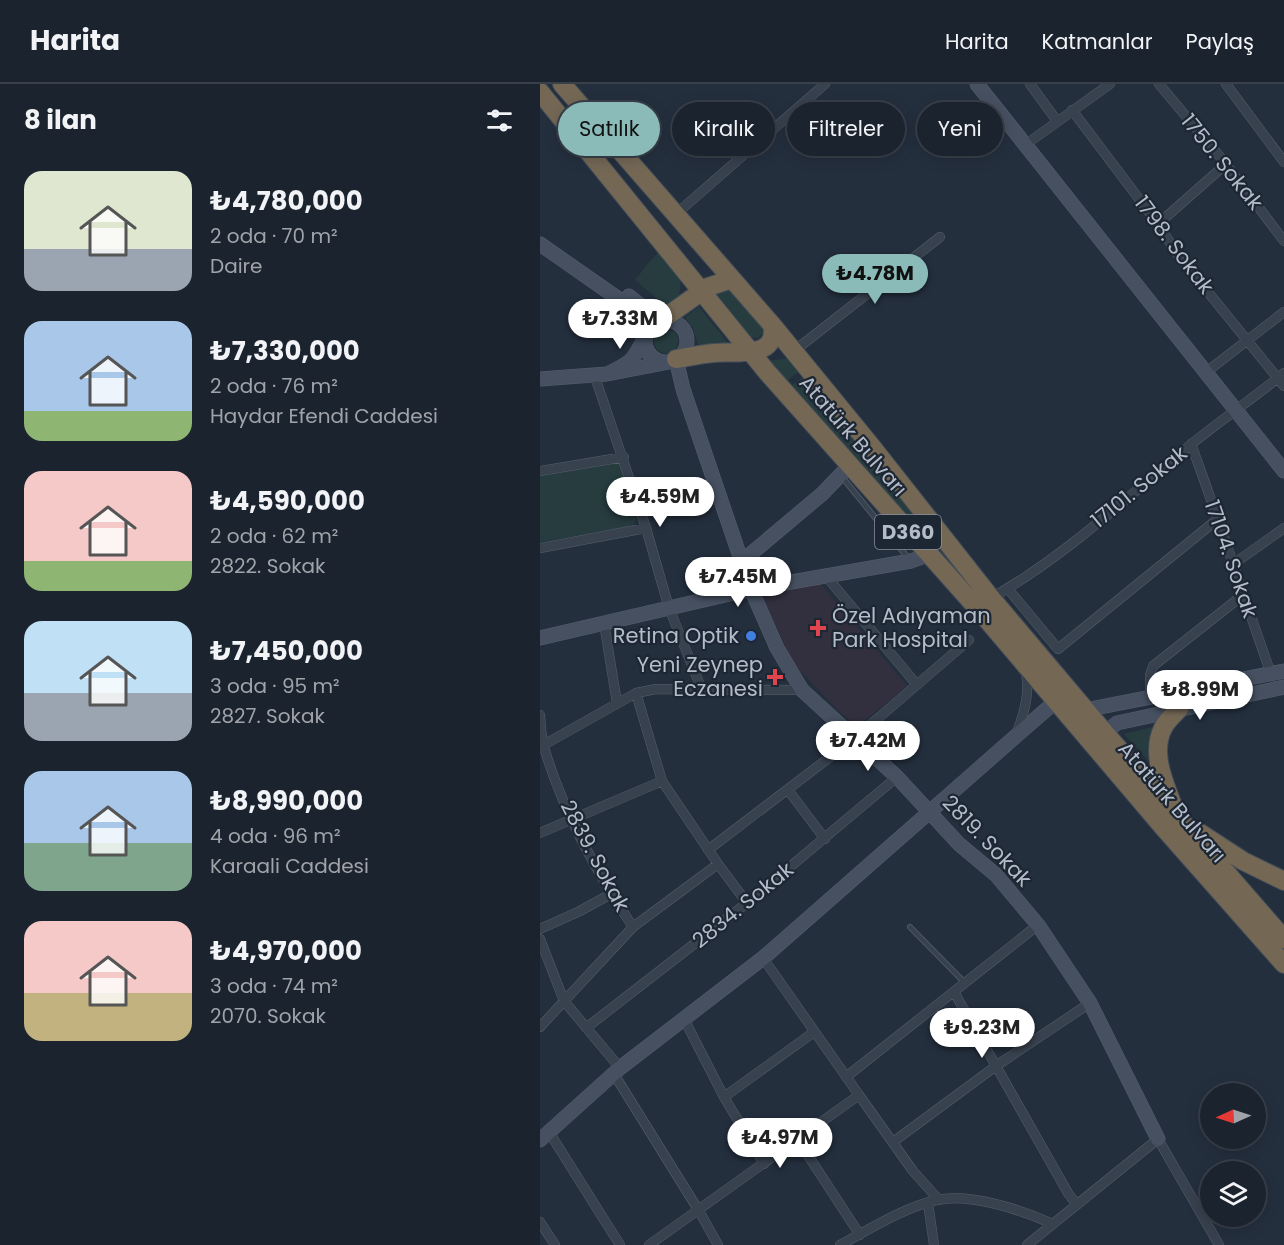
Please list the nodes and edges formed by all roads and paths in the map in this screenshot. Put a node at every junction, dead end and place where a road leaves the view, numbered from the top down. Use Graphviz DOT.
graph roads {
  1 [pos="562,84"];
  2 [pos="571,84"];
  3 [pos="825,84"];
  4 [pos="977,84"];
  5 [pos="1030,84"];
  6 [pos="1110,84"];
  7 [pos="1159,84"];
  8 [pos="1226,84"];
  9 [pos="540,92"];
  10 [pos="540,102"];
  11 [pos="1072,110"];
  12 [pos="1057,121"];
  13 [pos="1025,145"];
  14 [pos="626,157"];
  15 [pos="1284,162"];
  16 [pos="1226,164"];
  17 [pos="606,174"];
  18 [pos="676,214"];
  19 [pos="1158,224"];
  20 [pos="540,232"];
  21 [pos="940,237"];
  22 [pos="1284,241"];
  23 [pos="540,243"];
  24 [pos="732,279"];
  25 [pos="701,292"];
  26 [pos="1284,312"];
  27 [pos="660,321"];
  28 [pos="773,326"];
  29 [pos="645,338"];
  30 [pos="1247,339"];
  31 [pos="749,350"];
  32 [pos="794,351"];
  33 [pos="672,361"];
  34 [pos="1205,373"];
  35 [pos="601,374"];
  36 [pos="540,379"];
  37 [pos="1282,379"];
  38 [pos="1236,410"];
  39 [pos="1191,444"];
  40 [pos="624,457"];
  41 [pos="540,471"];
  42 [pos="845,471"];
  43 [pos="1284,471"];
  44 [pos="1219,518"];
  45 [pos="646,528"];
  46 [pos="1284,528"];
  47 [pos="540,548"];
  48 [pos="928,555"];
  49 [pos="911,561"];
  50 [pos="741,562"];
  51 [pos="1232,564"];
  52 [pos="826,576"];
  53 [pos="751,589"];
  54 [pos="1008,589"];
  55 [pos="1243,595"];
  56 [pos="991,598"];
  57 [pos="669,608"];
  58 [pos="604,623"];
  59 [pos="540,638"];
  60 [pos="969,640"];
  61 [pos="1023,662"];
  62 [pos="1277,672"];
  63 [pos="916,685"];
  64 [pos="1284,687"];
  65 [pos="702,690"];
  66 [pos="802,690"];
  67 [pos="636,693"];
  68 [pos="1150,697"];
  69 [pos="1056,700"];
  70 [pos="617,703"];
  71 [pos="1179,709"];
  72 [pos="1085,710"];
  73 [pos="540,715"];
  74 [pos="1105,734"];
  75 [pos="1017,735"];
  76 [pos="855,738"];
  77 [pos="542,746"];
  78 [pos="897,777"];
  79 [pos="662,781"];
  80 [pos="788,790"];
  81 [pos="929,811"];
  82 [pos="1176,816"];
  83 [pos="572,820"];
  84 [pos="540,833"];
  85 [pos="825,839"];
  86 [pos="708,850"];
  87 [pos="718,864"];
  88 [pos="1284,881"];
  89 [pos="611,894"];
  90 [pos="747,903"];
  91 [pos="1038,925"];
  92 [pos="633,927"];
  93 [pos="910,927"];
  94 [pos="540,929"];
  95 [pos="540,939"];
  96 [pos="1284,939"];
  97 [pos="763,958"];
  98 [pos="1284,964"];
  99 [pos="965,982"];
  100 [pos="954,992"];
  101 [pos="564,1001"];
  102 [pos="1090,1003"];
  103 [pos="684,1019"];
  104 [pos="540,1027"];
  105 [pos="586,1028"];
  106 [pos="814,1032"];
  107 [pos="996,1066"];
  108 [pos="617,1071"];
  109 [pos="846,1077"];
  110 [pos="859,1095"];
  111 [pos="724,1097"];
  112 [pos="544,1136"];
  113 [pos="1158,1139"];
  114 [pos="798,1140"];
  115 [pos="893,1143"];
  116 [pos="764,1164"];
  117 [pos="939,1200"];
  118 [pos="928,1203"];
  119 [pos="1077,1205"];
  120 [pos="699,1211"];
  121 [pos="540,1222"];
  122 [pos="1053,1224"];
  123 [pos="860,1235"];
  124 [pos="555,1245"];
  125 [pos="620,1245"];
  126 [pos="649,1245"];
  127 [pos="718,1245"];
  128 [pos="840,1245"];
  129 [pos="934,1245"];
  130 [pos="1027,1245"];
  131 [pos="1219,1245"];
  1 -- 14 [label="highway, Atatürk Bulvarı / D360"];
  2 -- 14 [label="main road"];
  3 -- 18 [label="street"];
  4 -- 13 [label="main road"];
  5 -- 12 [label="street"];
  6 -- 11 [label="street"];
  7 -- 16 [label="street, 1750. Sokak"];
  8 -- 15 [label="street"];
  9 -- 17 [label="highway, Atatürk Bulvarı / D360"];
  10 -- 17 [label="main road"];
  11 -- 12 [label="street"];
  11 -- 19 [label="street, 1798. Sokak"];
  12 -- 13 [label="street"];
  13 -- 34 [label="main road"];
  14 -- 18 [label="highway, Atatürk Bulvarı / D360"];
  16 -- 19 [label="street"];
  16 -- 22 [label="street, 1750. Sokak"];
  17 -- 25 [label="highway, Atatürk Bulvarı / D360"];
  18 -- 24 [label="highway, Atatürk Bulvarı / D360"];
  19 -- 30 [label="street, 1798. Sokak"];
  20 -- 27 [label="main road"];
  21 -- 32 [label="street"];
  23 -- 29 [label="main road"];
  24 -- 25 [label="highway"];
  24 -- 28 [label="highway, Atatürk Bulvarı / D360"];
  25 -- 27 [label="highway"];
  25 -- 31 [label="highway, Atatürk Bulvarı / D360"];
  26 -- 30 [label="street"];
  27 -- 29 [label="main road"];
  27 -- 33 [label="main road"];
  28 -- 31 [label="highway"];
  28 -- 32 [label="highway, Atatürk Bulvarı / D360"];
  29 -- 33 [label="main road"];
  29 -- 35 [label="main road"];
  30 -- 34 [label="street"];
  30 -- 37 [label="street, 1798. Sokak"];
  31 -- 33 [label="highway"];
  31 -- 42 [label="highway, Atatürk Bulvarı / D360"];
  32 -- 56 [label="highway, Atatürk Bulvarı / D360"];
  33 -- 35 [label="main road"];
  33 -- 50 [label="main road, 2819. Sokak"];
  34 -- 38 [label="main road"];
  35 -- 36 [label="main road"];
  35 -- 40 [label="street"];
  37 -- 38 [label="street, 17101. Sokak"];
  38 -- 39 [label="street, 17101. Sokak"];
  38 -- 43 [label="main road"];
  39 -- 44 [label="street, 17104. Sokak"];
  39 -- 54 [label="street, 17101. Sokak"];
  40 -- 41 [label="street"];
  40 -- 45 [label="street"];
  42 -- 48 [label="highway, Atatürk Bulvarı / D360"];
  42 -- 49 [label="lane"];
  42 -- 50 [label="main road"];
  44 -- 51 [label="street, 17104. Sokak"];
  44 -- 54 [label="street"];
  45 -- 47 [label="street"];
  45 -- 57 [label="street"];
  46 -- 51 [label="street"];
  48 -- 49 [label="main road"];
  48 -- 61 [label="highway, Atatürk Bulvarı / D360"];
  49 -- 52 [label="main road"];
  50 -- 53 [label="main road, 2819. Sokak"];
  51 -- 55 [label="street, 17104. Sokak"];
  52 -- 53 [label="main road"];
  52 -- 63 [label="street"];
  53 -- 57 [label="main road"];
  53 -- 66 [label="main road, 2819. Sokak"];
  54 -- 56 [label="street, 17101. Sokak"];
  55 -- 62 [label="street, 17104. Sokak"];
  55 -- 68 [label="street"];
  56 -- 72 [label="highway, Atatürk Bulvarı / D360"];
  57 -- 58 [label="main road"];
  57 -- 65 [label="street"];
  58 -- 59 [label="main road"];
  58 -- 70 [label="street"];
  60 -- 63 [label="street"];
  61 -- 69 [label="highway, Atatürk Bulvarı / D360"];
  61 -- 75 [label="street"];
  62 -- 68 [label="main road"];
  63 -- 76 [label="street"];
  64 -- 71 [label="main road"];
  65 -- 66 [label="street"];
  65 -- 67 [label="street"];
  66 -- 76 [label="main road, 2819. Sokak"];
  67 -- 70 [label="street"];
  67 -- 79 [label="street"];
  68 -- 72 [label="main road"];
  69 -- 75 [label="main road"];
  69 -- 98 [label="highway, Atatürk Bulvarı / D360"];
  70 -- 77 [label="street"];
  71 -- 74 [label="main road"];
  71 -- 82 [label="highway"];
  72 -- 74 [label="highway, Atatürk Bulvarı / D360"];
  73 -- 77 [label="street, 2839. Sokak"];
  74 -- 82 [label="highway, Atatürk Bulvarı / D360"];
  75 -- 81 [label="main road"];
  76 -- 78 [label="main road, 2819. Sokak"];
  76 -- 80 [label="street"];
  77 -- 83 [label="street, 2839. Sokak"];
  78 -- 81 [label="main road, 2819. Sokak"];
  78 -- 85 [label="street, 2834. Sokak"];
  79 -- 83 [label="street"];
  79 -- 86 [label="street"];
  80 -- 85 [label="street"];
  80 -- 86 [label="street"];
  81 -- 91 [label="main road, 2819. Sokak"];
  81 -- 97 [label="main road"];
  82 -- 88 [label="highway"];
  82 -- 96 [label="highway, Atatürk Bulvarı / D360"];
  83 -- 84 [label="street"];
  83 -- 89 [label="street, 2839. Sokak"];
  85 -- 90 [label="street, 2834. Sokak"];
  86 -- 87 [label="street"];
  87 -- 90 [label="street"];
  87 -- 92 [label="street"];
  89 -- 92 [label="street, 2839. Sokak"];
  89 -- 94 [label="street"];
  90 -- 105 [label="street, 2834. Sokak"];
  91 -- 99 [label="street"];
  91 -- 102 [label="main road, 2819. Sokak"];
  92 -- 101 [label="street"];
  93 -- 99 [label="lane"];
  95 -- 101 [label="street"];
  97 -- 103 [label="main road"];
  97 -- 106 [label="street"];
  99 -- 100 [label="street"];
  100 -- 107 [label="street"];
  100 -- 109 [label="street"];
  101 -- 104 [label="street"];
  101 -- 105 [label="street"];
  102 -- 107 [label="street"];
  102 -- 113 [label="main road, 2819. Sokak"];
  103 -- 108 [label="main road"];
  103 -- 111 [label="street"];
  105 -- 108 [label="street"];
  106 -- 109 [label="street"];
  106 -- 111 [label="street"];
  107 -- 115 [label="street"];
  107 -- 119 [label="street"];
  108 -- 112 [label="main road"];
  108 -- 120 [label="street"];
  109 -- 110 [label="street"];
  110 -- 114 [label="street"];
  110 -- 115 [label="street"];
  111 -- 116 [label="street"];
  112 -- 125 [label="street"];
  113 -- 119 [label="street"];
  113 -- 131 [label="street"];
  114 -- 116 [label="street"];
  114 -- 123 [label="street"];
  115 -- 117 [label="street"];
  116 -- 120 [label="street"];
  117 -- 118 [label="street"];
  117 -- 122 [label="street"];
  118 -- 123 [label="street"];
  118 -- 129 [label="street"];
  119 -- 122 [label="street"];
  120 -- 126 [label="street"];
  120 -- 127 [label="street"];
  121 -- 124 [label="street"];
  122 -- 130 [label="street"];
  123 -- 128 [label="street"];
}
